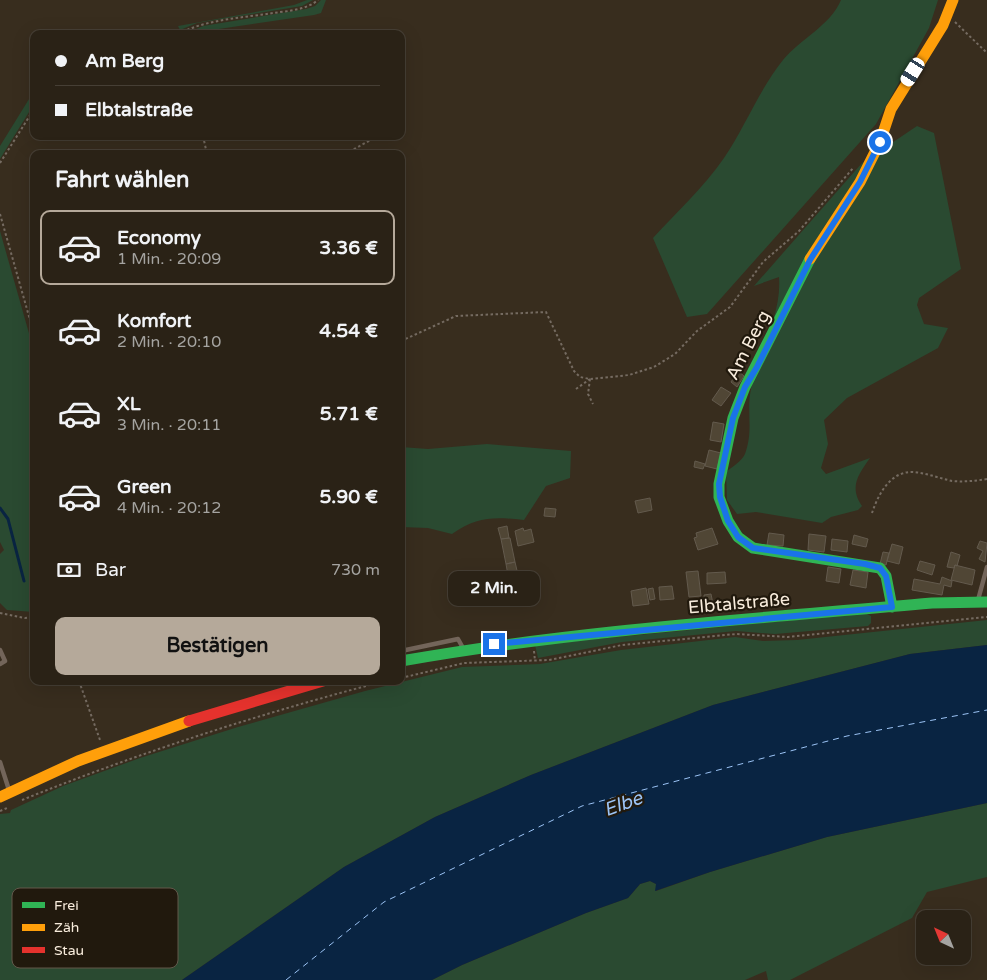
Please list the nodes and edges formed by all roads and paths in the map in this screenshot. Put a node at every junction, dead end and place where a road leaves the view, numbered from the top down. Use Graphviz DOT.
graph roads {
  1 [pos="318,0"];
  2 [pos="953,0"];
  3 [pos="948,15"];
  4 [pos="188,30"];
  5 [pos="987,53"];
  6 [pos="30,115"];
  7 [pos="371,140"];
  8 [pos="352,150"];
  9 [pos="860,160"];
  10 [pos="0,163"];
  11 [pos="0,214"];
  12 [pos="30,320"];
  13 [pos="405,339"];
  14 [pos="590,379"];
  15 [pos="576,389"];
  16 [pos="593,404"];
  17 [pos="987,479"];
  18 [pos="872,513"];
  19 [pos="987,568"];
  20 [pos="982,602"];
  21 [pos="892,607"];
  22 [pos="0,613"];
  23 [pos="30,617"];
  24 [pos="987,617"];
  25 [pos="464,649"];
  26 [pos="0,650"];
  27 [pos="405,650"];
  28 [pos="405,660"];
  29 [pos="0,664"];
  30 [pos="405,677"];
  31 [pos="80,685"];
  32 [pos="311,685"];
  33 [pos="371,685"];
  34 [pos="104,749"];
  35 [pos="0,762"];
  36 [pos="5,795"];
  37 [pos="21,800"];
  1 -- 4 [label="path"];
  2 -- 3 [label="street"];
  3 -- 5 [label="path"];
  3 -- 21 [label="street, Am Berg"];
  6 -- 10 [label="path"];
  7 -- 8 [label="path"];
  9 -- 14 [label="path"];
  11 -- 12 [label="path"];
  13 -- 14 [label="path"];
  14 -- 15 [label="path"];
  14 -- 16 [label="path"];
  17 -- 18 [label="path"];
  19 -- 20 [label="lane"];
  20 -- 21 [label="street, Elbtalstraße"];
  21 -- 25 [label="street, Elbtalstraße"];
  22 -- 23 [label="path"];
  24 -- 30 [label="path"];
  25 -- 27 [label="lane"];
  25 -- 28 [label="street, Elbtalstraße"];
  26 -- 29 [label="lane"];
  31 -- 34 [label="path"];
  32 -- 34 [label="street"];
  33 -- 37 [label="path"];
  34 -- 36 [label="street"];
  35 -- 36 [label="lane"];
}
